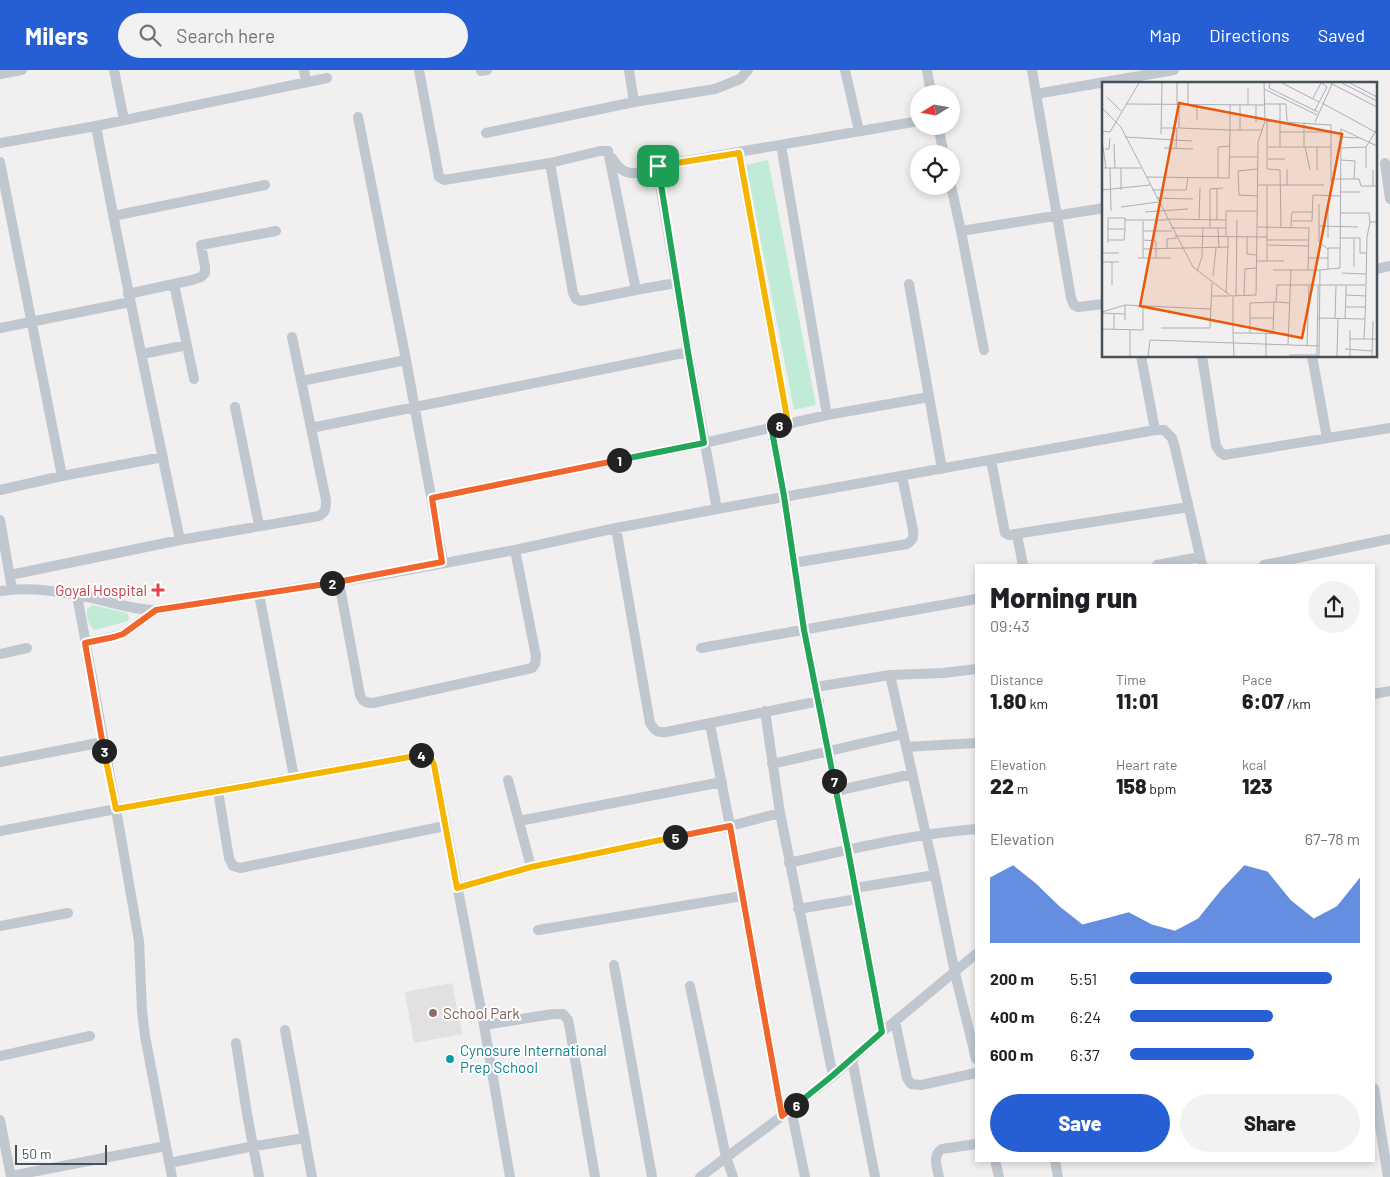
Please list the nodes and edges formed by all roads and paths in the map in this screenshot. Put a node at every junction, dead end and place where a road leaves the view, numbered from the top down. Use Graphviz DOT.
graph roads {
  1 [pos="21,70"];
  2 [pos="114,70"];
  3 [pos="304,70"];
  4 [pos="419,70"];
  5 [pos="629,70"];
  6 [pos="748,70"];
  7 [pos="845,70"];
  8 [pos="927,70"];
  9 [pos="1032,70"];
  10 [pos="1174,70"];
  11 [pos="1162,71"];
  12 [pos="0,74"];
  13 [pos="327,78"];
  14 [pos="306,82"];
  15 [pos="930,85"];
  16 [pos="1036,94"];
  17 [pos="634,102"];
  18 [pos="358,117"];
  19 [pos="124,120"];
  20 [pos="910,122"];
  21 [pos="96,126"];
  22 [pos="859,131"];
  23 [pos="486,133"];
  24 [pos="0,143"];
  25 [pos="781,145"];
  26 [pos="608,151"];
  27 [pos="739,153"];
  28 [pos="0,162"];
  29 [pos="550,162"];
  30 [pos="1384,163"];
  31 [pos="658,166"];
  32 [pos="265,185"];
  33 [pos="953,195"];
  34 [pos="1390,199"];
  35 [pos="1102,208"];
  36 [pos="1055,215"];
  37 [pos="113,216"];
  38 [pos="276,231"];
  39 [pos="961,231"];
  40 [pos="676,283"];
  41 [pos="174,284"];
  42 [pos="909,284"];
  43 [pos="636,290"];
  44 [pos="129,298"];
  45 [pos="1102,304"];
  46 [pos="31,322"];
  47 [pos="0,328"];
  48 [pos="292,337"];
  49 [pos="187,345"];
  50 [pos="984,350"];
  51 [pos="688,352"];
  52 [pos="142,354"];
  53 [pos="1141,358"];
  54 [pos="1202,358"];
  55 [pos="1312,358"];
  56 [pos="406,360"];
  57 [pos="194,379"];
  58 [pos="301,381"];
  59 [pos="929,397"];
  60 [pos="234,407"];
  61 [pos="414,407"];
  62 [pos="826,415"];
  63 [pos="788,423"];
  64 [pos="771,426"];
  65 [pos="311,428"];
  66 [pos="1390,428"];
  67 [pos="1155,430"];
  68 [pos="1327,438"];
  69 [pos="704,443"];
  70 [pos="163,458"];
  71 [pos="991,460"];
  72 [pos="942,469"];
  73 [pos="62,476"];
  74 [pos="902,476"];
  75 [pos="0,490"];
  76 [pos="784,496"];
  77 [pos="432,498"];
  78 [pos="1188,507"];
  79 [pos="717,509"];
  80 [pos="0,520"];
  81 [pos="259,525"];
  82 [pos="616,528"];
  83 [pos="1017,535"];
  84 [pos="1390,539"];
  85 [pos="180,540"];
  86 [pos="515,550"];
  87 [pos="1201,561"];
  88 [pos="442,562"];
  89 [pos="793,563"];
  90 [pos="1023,564"];
  91 [pos="1168,564"];
  92 [pos="1269,564"];
  93 [pos="10,574"];
  94 [pos="339,582"];
  95 [pos="12,589"];
  96 [pos="0,591"];
  97 [pos="259,594"];
  98 [pos="77,595"];
  99 [pos="975,598"];
  100 [pos="156,610"];
  101 [pos="804,630"];
  102 [pos="85,643"];
  103 [pos="27,648"];
  104 [pos="701,648"];
  105 [pos="0,654"];
  106 [pos="975,669"];
  107 [pos="890,675"];
  108 [pos="816,687"];
  109 [pos="1390,691"];
  110 [pos="1375,694"];
  111 [pos="818,701"];
  112 [pos="764,711"];
  113 [pos="710,724"];
  114 [pos="903,734"];
  115 [pos="103,742"];
  116 [pos="975,743"];
  117 [pos="906,747"];
  118 [pos="827,751"];
  119 [pos="0,762"];
  120 [pos="772,764"];
  121 [pos="912,774"];
  122 [pos="294,777"];
  123 [pos="508,780"];
  124 [pos="722,782"];
  125 [pos="218,791"];
  126 [pos="836,791"];
  127 [pos="116,809"];
  128 [pos="780,813"];
  129 [pos="519,821"];
  130 [pos="445,826"];
  131 [pos="730,826"];
  132 [pos="975,829"];
  133 [pos="0,831"];
  134 [pos="926,836"];
  135 [pos="848,850"];
  136 [pos="789,863"];
  137 [pos="531,867"];
  138 [pos="935,874"];
  139 [pos="457,888"];
  140 [pos="856,893"];
  141 [pos="742,896"];
  142 [pos="798,909"];
  143 [pos="68,913"];
  144 [pos="0,926"];
  145 [pos="538,930"];
  146 [pos="975,955"];
  147 [pos="614,964"];
  148 [pos="955,973"];
  149 [pos="690,986"];
  150 [pos="895,1021"];
  151 [pos="484,1025"];
  152 [pos="285,1030"];
  153 [pos="882,1032"];
  154 [pos="90,1036"];
  155 [pos="975,1041"];
  156 [pos="236,1043"];
  157 [pos="0,1056"];
  158 [pos="852,1058"];
  159 [pos="975,1073"];
  160 [pos="832,1076"];
  161 [pos="1375,1093"];
  162 [pos="791,1109"];
  163 [pos="782,1116"];
  164 [pos="0,1120"];
  165 [pos="304,1138"];
  166 [pos="975,1144"];
  167 [pos="166,1146"];
  168 [pos="252,1146"];
  169 [pos="1387,1154"];
  170 [pos="726,1157"];
  171 [pos="995,1162"];
  172 [pos="1055,1162"];
  173 [pos="169,1163"];
  174 [pos="11,1176"];
  175 [pos="172,1177"];
  176 [pos="259,1177"];
  177 [pos="312,1177"];
  178 [pos="510,1177"];
  179 [pos="595,1177"];
  180 [pos="652,1177"];
  181 [pos="700,1177"];
  182 [pos="733,1177"];
  183 [pos="805,1177"];
  184 [pos="875,1177"];
  185 [pos="939,1177"];
  186 [pos="998,1177"];
  187 [pos="1058,1177"];
  188 [pos="1388,1177"];
  1 -- 12 [label="street"];
  2 -- 19 [label="street"];
  3 -- 14 [label="street"];
  4 -- 29 [label="street"];
  5 -- 17 [label="street"];
  6 -- 17 [label="street"];
  7 -- 22 [label="street"];
  8 -- 15 [label="street"];
  9 -- 16 [label="street"];
  10 -- 11 [label="street"];
  11 -- 16 [label="street"];
  13 -- 14 [label="street"];
  14 -- 19 [label="street"];
  16 -- 36 [label="street"];
  17 -- 23 [label="street"];
  18 -- 56 [label="street"];
  19 -- 21 [label="street"];
  20 -- 22 [label="street"];
  21 -- 24 [label="street"];
  21 -- 37 [label="street"];
  22 -- 25 [label="street"];
  25 -- 27 [label="street"];
  25 -- 62 [label="street"];
  26 -- 29 [label="street"];
  26 -- 31 [label="street"];
  26 -- 43 [label="street"];
  27 -- 31 [label="street"];
  27 -- 63 [label="street"];
  28 -- 46 [label="street"];
  29 -- 43 [label="street"];
  30 -- 34 [label="street"];
  31 -- 40 [label="street"];
  32 -- 37 [label="street"];
  33 -- 39 [label="street"];
  35 -- 36 [label="street"];
  36 -- 39 [label="street"];
  36 -- 45 [label="street"];
  37 -- 44 [label="street"];
  38 -- 41 [label="street"];
  39 -- 50 [label="street"];
  40 -- 43 [label="street"];
  40 -- 51 [label="street"];
  41 -- 44 [label="street"];
  41 -- 49 [label="street"];
  42 -- 59 [label="street"];
  44 -- 46 [label="street"];
  44 -- 52 [label="street"];
  46 -- 47 [label="street"];
  46 -- 73 [label="street"];
  48 -- 58 [label="street"];
  49 -- 52 [label="street"];
  49 -- 57 [label="street"];
  51 -- 61 [label="street"];
  51 -- 69 [label="street"];
  52 -- 70 [label="street"];
  53 -- 67 [label="street"];
  54 -- 68 [label="street"];
  55 -- 68 [label="street"];
  56 -- 58 [label="street"];
  56 -- 61 [label="street"];
  58 -- 65 [label="street"];
  59 -- 62 [label="street"];
  59 -- 72 [label="street"];
  60 -- 81 [label="street"];
  61 -- 65 [label="street"];
  61 -- 77 [label="street"];
  62 -- 63 [label="street"];
  63 -- 64 [label="street"];
  64 -- 69 [label="street"];
  64 -- 76 [label="street"];
  65 -- 81 [label="street"];
  66 -- 68 [label="street"];
  67 -- 71 [label="street"];
  67 -- 78 [label="street"];
  69 -- 77 [label="street"];
  69 -- 79 [label="street"];
  70 -- 73 [label="street"];
  70 -- 85 [label="street"];
  71 -- 72 [label="street"];
  71 -- 83 [label="street"];
  72 -- 74 [label="street"];
  73 -- 75 [label="street"];
  74 -- 76 [label="street"];
  74 -- 89 [label="street"];
  76 -- 79 [label="street"];
  76 -- 89 [label="street"];
  77 -- 88 [label="street"];
  78 -- 83 [label="street"];
  78 -- 87 [label="street"];
  79 -- 82 [label="street"];
  80 -- 93 [label="street"];
  81 -- 85 [label="street"];
  82 -- 86 [label="street"];
  82 -- 113 [label="street"];
  83 -- 90 [label="street"];
  84 -- 92 [label="street"];
  85 -- 93 [label="street"];
  86 -- 88 [label="street"];
  86 -- 94 [label="street"];
  87 -- 91 [label="street"];
  88 -- 94 [label="street"];
  89 -- 101 [label="street"];
  93 -- 95 [label="street"];
  94 -- 97 [label="street"];
  95 -- 96 [label="street"];
  95 -- 98 [label="street"];
  97 -- 100 [label="street"];
  97 -- 122 [label="street"];
  98 -- 100 [label="street"];
  98 -- 102 [label="street"];
  99 -- 101 [label="street"];
  100 -- 102 [label="street"];
  101 -- 104 [label="street"];
  101 -- 108 [label="street"];
  102 -- 115 [label="street"];
  103 -- 105 [label="street"];
  106 -- 107 [label="street"];
  107 -- 108 [label="street"];
  107 -- 114 [label="street"];
  108 -- 111 [label="street"];
  109 -- 110 [label="street"];
  111 -- 112 [label="street"];
  111 -- 118 [label="street"];
  112 -- 113 [label="street"];
  112 -- 120 [label="street"];
  113 -- 124 [label="street"];
  114 -- 117 [label="street"];
  114 -- 118 [label="street"];
  115 -- 119 [label="street"];
  115 -- 127 [label="street"];
  116 -- 117 [label="street"];
  117 -- 121 [label="street"];
  118 -- 120 [label="street"];
  118 -- 126 [label="street"];
  120 -- 128 [label="street"];
  121 -- 126 [label="street"];
  121 -- 134 [label="street"];
  122 -- 125 [label="street"];
  122 -- 130 [label="street"];
  123 -- 129 [label="street"];
  124 -- 129 [label="street"];
  124 -- 131 [label="street"];
  125 -- 127 [label="street"];
  125 -- 130 [label="street"];
  126 -- 135 [label="street"];
  127 -- 133 [label="street"];
  127 -- 167 [label="street"];
  128 -- 131 [label="street"];
  128 -- 136 [label="street"];
  129 -- 137 [label="street"];
  130 -- 139 [label="street"];
  131 -- 137 [label="street"];
  131 -- 141 [label="street"];
  132 -- 134 [label="street"];
  134 -- 135 [label="street"];
  134 -- 138 [label="street"];
  135 -- 136 [label="street"];
  135 -- 140 [label="street"];
  136 -- 142 [label="street"];
  137 -- 139 [label="street"];
  138 -- 140 [label="street"];
  138 -- 148 [label="street"];
  139 -- 151 [label="street"];
  140 -- 142 [label="street"];
  140 -- 153 [label="street"];
  141 -- 145 [label="street"];
  141 -- 163 [label="street"];
  142 -- 160 [label="street"];
  143 -- 144 [label="street"];
  146 -- 148 [label="street"];
  147 -- 180 [label="street"];
  148 -- 150 [label="street"];
  148 -- 155 [label="street"];
  149 -- 170 [label="street"];
  150 -- 153 [label="street"];
  150 -- 159 [label="street"];
  151 -- 178 [label="street"];
  151 -- 179 [label="street"];
  152 -- 165 [label="street"];
  153 -- 158 [label="street"];
  154 -- 157 [label="street"];
  156 -- 168 [label="street"];
  158 -- 160 [label="street"];
  158 -- 184 [label="street"];
  160 -- 162 [label="street"];
  161 -- 169 [label="street"];
  162 -- 163 [label="street"];
  162 -- 183 [label="street"];
  163 -- 170 [label="street"];
  164 -- 174 [label="street"];
  165 -- 168 [label="street"];
  165 -- 177 [label="street"];
  166 -- 185 [label="street"];
  167 -- 173 [label="street"];
  167 -- 174 [label="street"];
  168 -- 173 [label="street"];
  168 -- 176 [label="street"];
  169 -- 188 [label="street"];
  170 -- 181 [label="street"];
  170 -- 182 [label="street"];
  171 -- 186 [label="street"];
  172 -- 187 [label="street"];
  173 -- 175 [label="street"];
}
